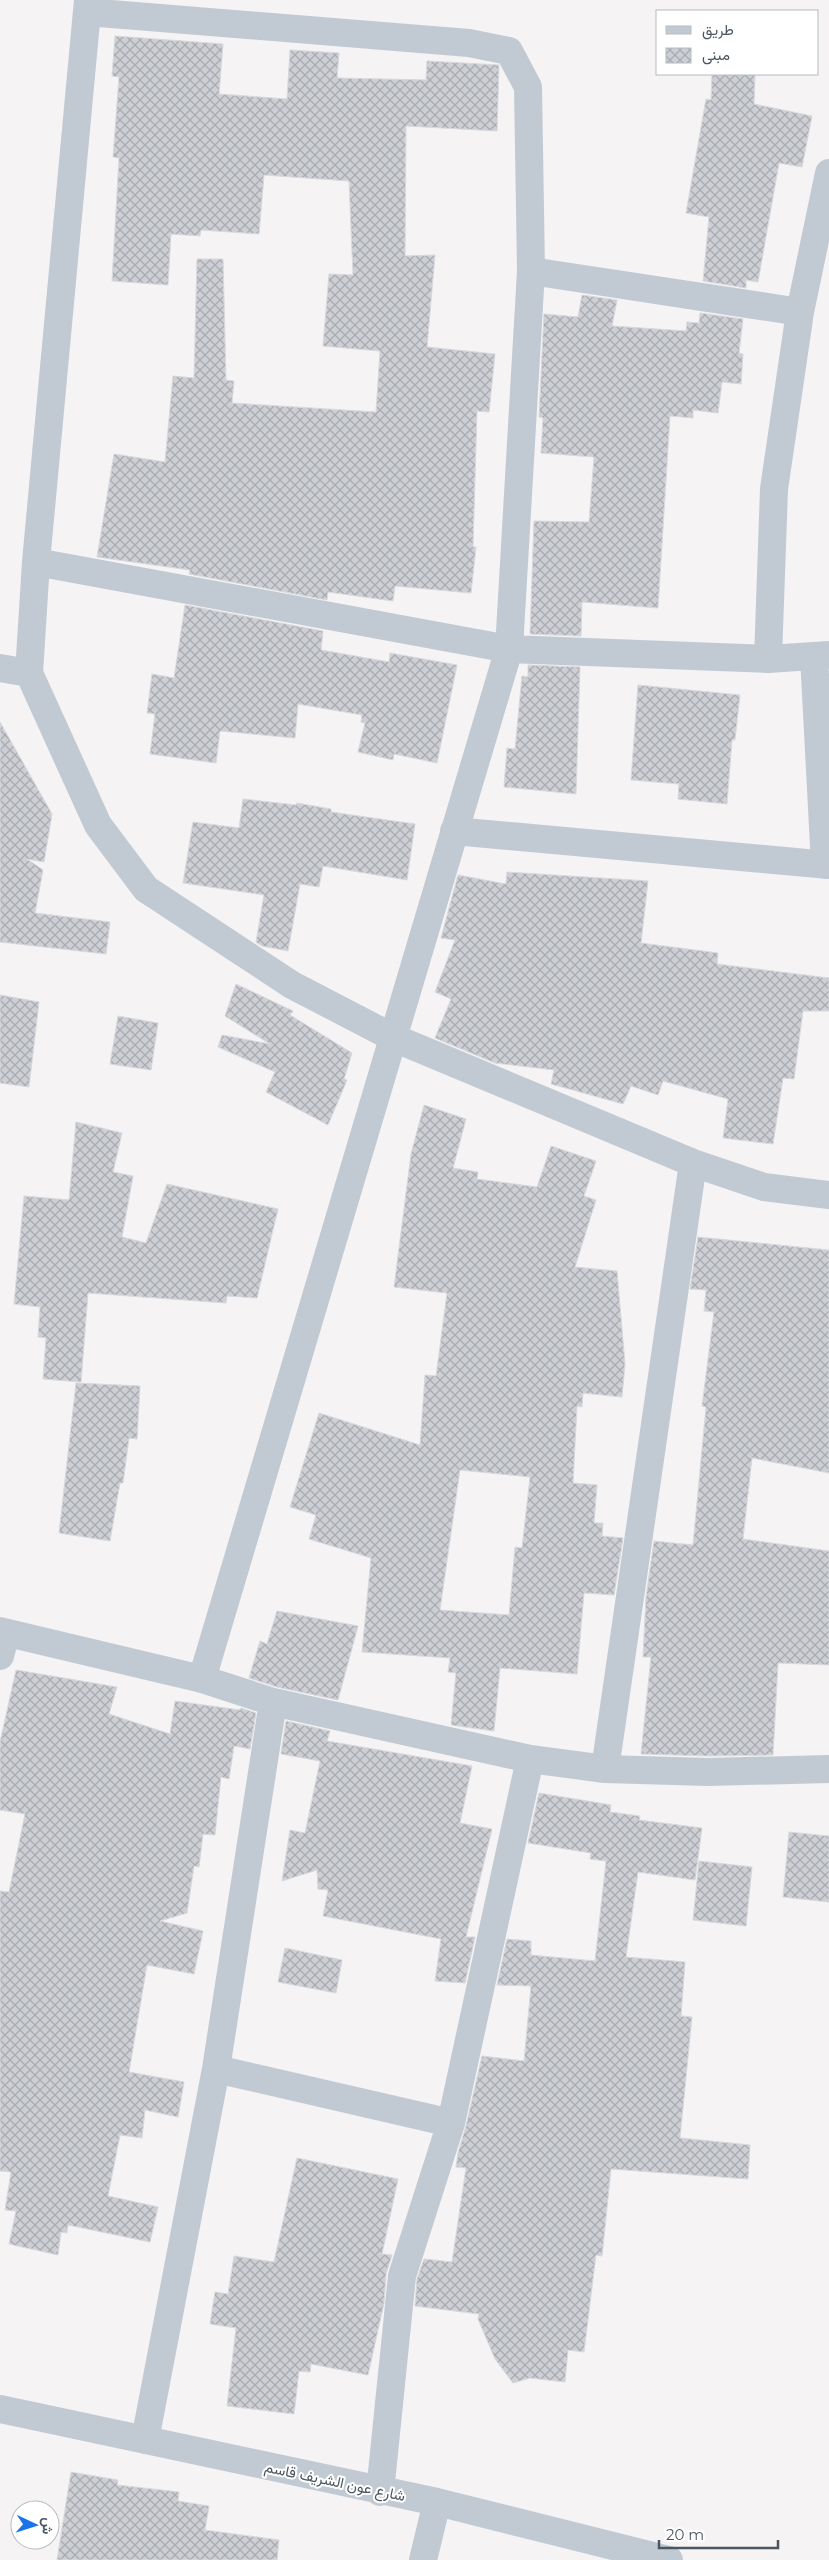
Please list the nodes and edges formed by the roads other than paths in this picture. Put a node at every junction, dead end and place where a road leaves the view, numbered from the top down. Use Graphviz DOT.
graph roads {
  1 [pos="88,6"];
  2 [pos="829,173"];
  3 [pos="531,271"];
  4 [pos="800,312"];
  5 [pos="36,562"];
  6 [pos="509,649"];
  7 [pos="822,656"];
  8 [pos="768,659"];
  9 [pos="0,668"];
  10 [pos="29,674"];
  11 [pos="454,831"];
  12 [pos="827,865"];
  13 [pos="394,1038"];
  14 [pos="694,1162"];
  15 [pos="829,1195"];
  16 [pos="2,1640"];
  17 [pos="202,1679"];
  18 [pos="273,1702"];
  19 [pos="530,1759"];
  20 [pos="605,1769"];
  21 [pos="829,1769"];
  22 [pos="216,2069"];
  23 [pos="451,2123"];
  24 [pos="0,2409"];
  25 [pos="145,2440"];
  26 [pos="380,2492"];
  27 [pos="437,2502"];
  28 [pos="423,2560"];
  29 [pos="668,2560"];
  1 -- 3 [label="street"];
  1 -- 5 [label="street"];
  2 -- 4 [label="street"];
  3 -- 4 [label="street"];
  3 -- 6 [label="street"];
  4 -- 8 [label="street"];
  5 -- 6 [label="street"];
  5 -- 10 [label="street"];
  6 -- 8 [label="street"];
  6 -- 11 [label="street"];
  7 -- 8 [label="street"];
  7 -- 12 [label="street"];
  9 -- 10 [label="street"];
  10 -- 13 [label="street"];
  11 -- 12 [label="street"];
  11 -- 13 [label="street"];
  13 -- 14 [label="street"];
  13 -- 17 [label="street"];
  14 -- 15 [label="street"];
  14 -- 20 [label="street"];
  16 -- 17 [label="street"];
  17 -- 18 [label="street"];
  18 -- 19 [label="street"];
  18 -- 22 [label="street"];
  19 -- 20 [label="street"];
  19 -- 23 [label="street"];
  20 -- 21 [label="street"];
  22 -- 23 [label="street"];
  22 -- 25 [label="street"];
  23 -- 26 [label="street"];
  24 -- 25 [label="street, شارع عون الشريف قاسم"];
  25 -- 26 [label="street, شارع عون الشريف قاسم"];
  26 -- 27 [label="street, شارع عون الشريف قاسم"];
  27 -- 28 [label="street"];
  27 -- 29 [label="street, شارع عون الشريف قاسم"];
}
